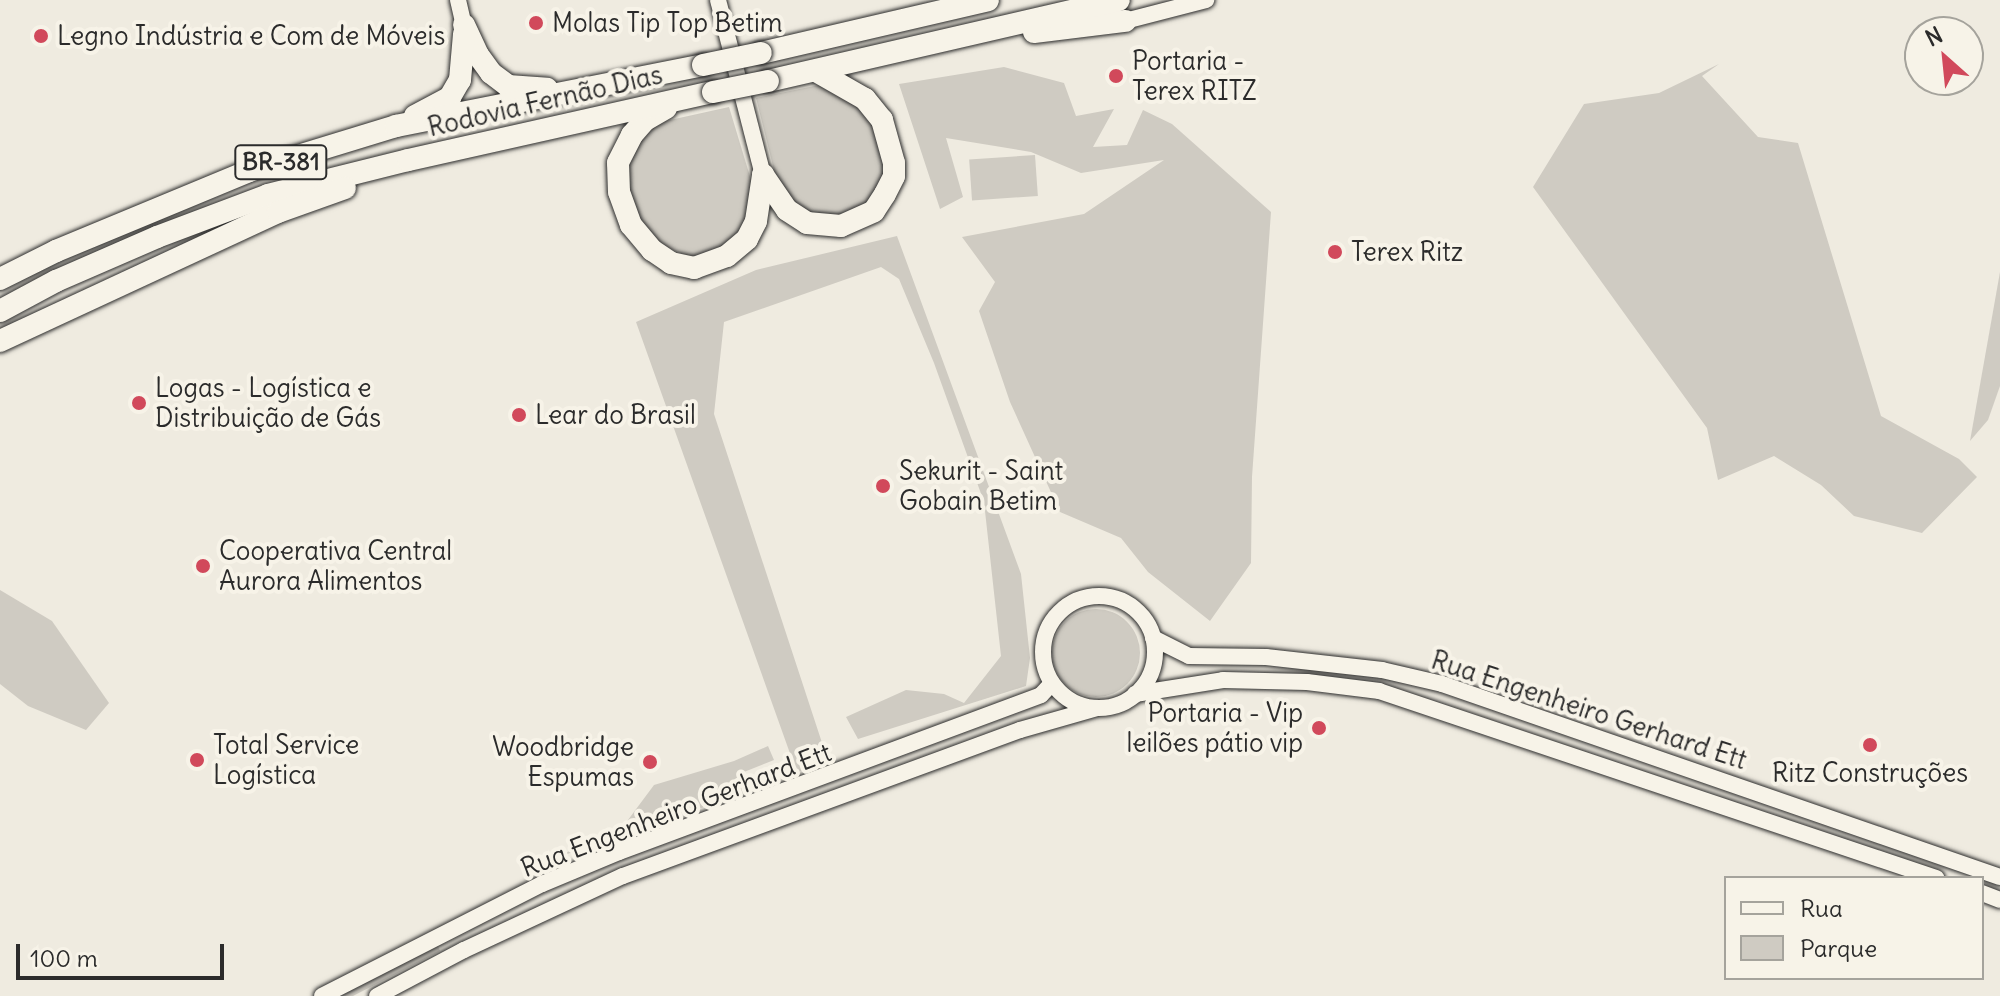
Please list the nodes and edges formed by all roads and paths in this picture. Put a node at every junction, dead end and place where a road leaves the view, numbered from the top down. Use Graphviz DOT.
graph roads {
  1 [pos="458,0"];
  2 [pos="718,0"];
  3 [pos="988,0"];
  4 [pos="1206,0"];
  5 [pos="1122,10"];
  6 [pos="464,25"];
  7 [pos="816,71"];
  8 [pos="576,91"];
  9 [pos="684,98"];
  10 [pos="396,126"];
  11 [pos="408,160"];
  12 [pos="763,175"];
  13 [pos="0,279"];
  14 [pos="0,311"];
  15 [pos="0,341"];
  16 [pos="1153,638"];
  17 [pos="1052,683"];
  18 [pos="1135,694"];
  19 [pos="1097,708"];
  20 [pos="1930,876"];
  21 [pos="2000,877"];
  22 [pos="542,884"];
  23 [pos="555,908"];
  24 [pos="322,996"];
  25 [pos="377,996"];
  1 -- 6 [label="main road"];
  2 -- 12 [label="main road"];
  3 -- 8 [label="highway, Rodovia Fernão Dias / BR-381, bridge"];
  4 -- 5 [label="main road, Rodovia Fernão Dias / BR-381"];
  5 -- 7 [label="highway, Rodovia Fernão Dias / BR-381"];
  6 -- 8 [label="highway"];
  6 -- 10 [label="highway"];
  7 -- 9 [label="highway, Rodovia Fernão Dias / BR-381, bridge"];
  7 -- 12 [label="highway"];
  8 -- 10 [label="highway, Rodovia Fernão Dias / BR-381"];
  9 -- 11 [label="highway, Rodovia Fernão Dias / BR-381"];
  9 -- 12 [label="highway"];
  10 -- 13 [label="highway, Rodovia Fernão Dias / BR-381"];
  11 -- 14 [label="highway, Rodovia Fernão Dias / BR-381"];
  11 -- 15 [label="highway, BR-381"];
  16 -- 17 [label="main road, Rua Engenheiro Gerhard Ett"];
  16 -- 18 [label="main road"];
  16 -- 21 [label="main road, Rua Engenheiro Gerhard Ett"];
  17 -- 19 [label="main road"];
  17 -- 22 [label="main road, Rua Engenheiro Gerhard Ett"];
  18 -- 19 [label="main road, Rua Engenheiro Gerhard Ett"];
  18 -- 20 [label="main road, Rua Engenheiro Gerhard Ett"];
  19 -- 23 [label="main road, Rua Engenheiro Gerhard Ett"];
  22 -- 23 [label="main road"];
  22 -- 24 [label="main road, Rua Engenheiro Gerhard Ett"];
  23 -- 25 [label="main road, Rua Engenheiro Gerhard Ett"];
}
